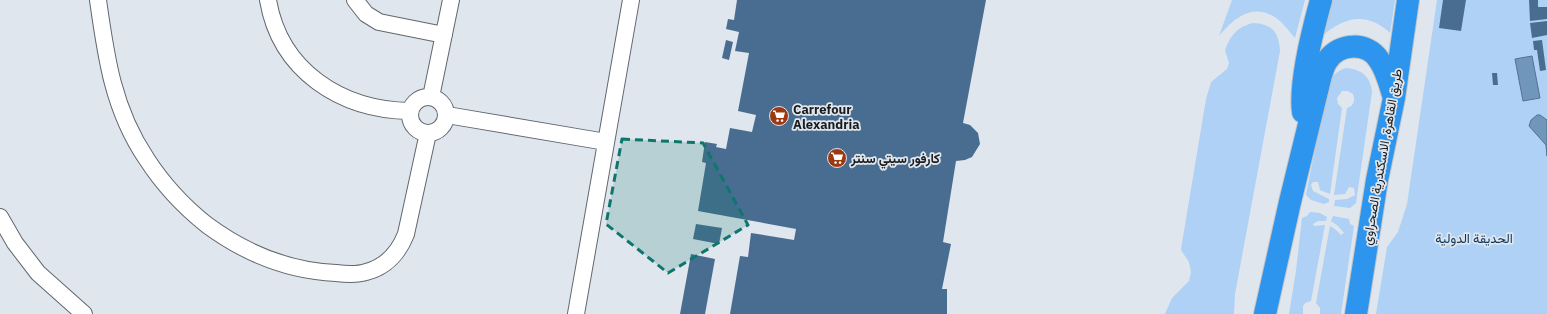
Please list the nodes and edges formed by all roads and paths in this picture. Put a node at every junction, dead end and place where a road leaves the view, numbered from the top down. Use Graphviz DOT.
graph roads {
  1 [pos="98,0"];
  2 [pos="268,0"];
  3 [pos="355,0"];
  4 [pos="451,0"];
  5 [pos="631,0"];
  6 [pos="1321,0"];
  7 [pos="1408,0"];
  8 [pos="444,35"];
  9 [pos="431,97"];
  10 [pos="1394,98"];
  11 [pos="410,111"];
  12 [pos="447,116"];
  13 [pos="1308,130"];
  14 [pos="428,133"];
  15 [pos="606,142"];
  16 [pos="0,217"];
  17 [pos="84,314"];
  18 [pos="576,314"];
  19 [pos="1265,314"];
  20 [pos="1356,314"];
  1 -- 14 [label="street"];
  2 -- 11 [label="street"];
  3 -- 8 [label="street"];
  4 -- 8 [label="street"];
  5 -- 15 [label="street"];
  6 -- 13 [label="highway"];
  7 -- 10 [label="highway, طريق القاهرة, الاسكندرية الصحراوي"];
  8 -- 9 [label="street"];
  9 -- 11 [label="street"];
  9 -- 12 [label="street"];
  10 -- 13 [label="highway"];
  10 -- 20 [label="highway, طريق القاهرة, الاسكندرية الصحراوي"];
  11 -- 14 [label="street"];
  12 -- 14 [label="street"];
  12 -- 15 [label="street"];
  13 -- 19 [label="highway"];
  15 -- 18 [label="street"];
  16 -- 17 [label="street"];
}
